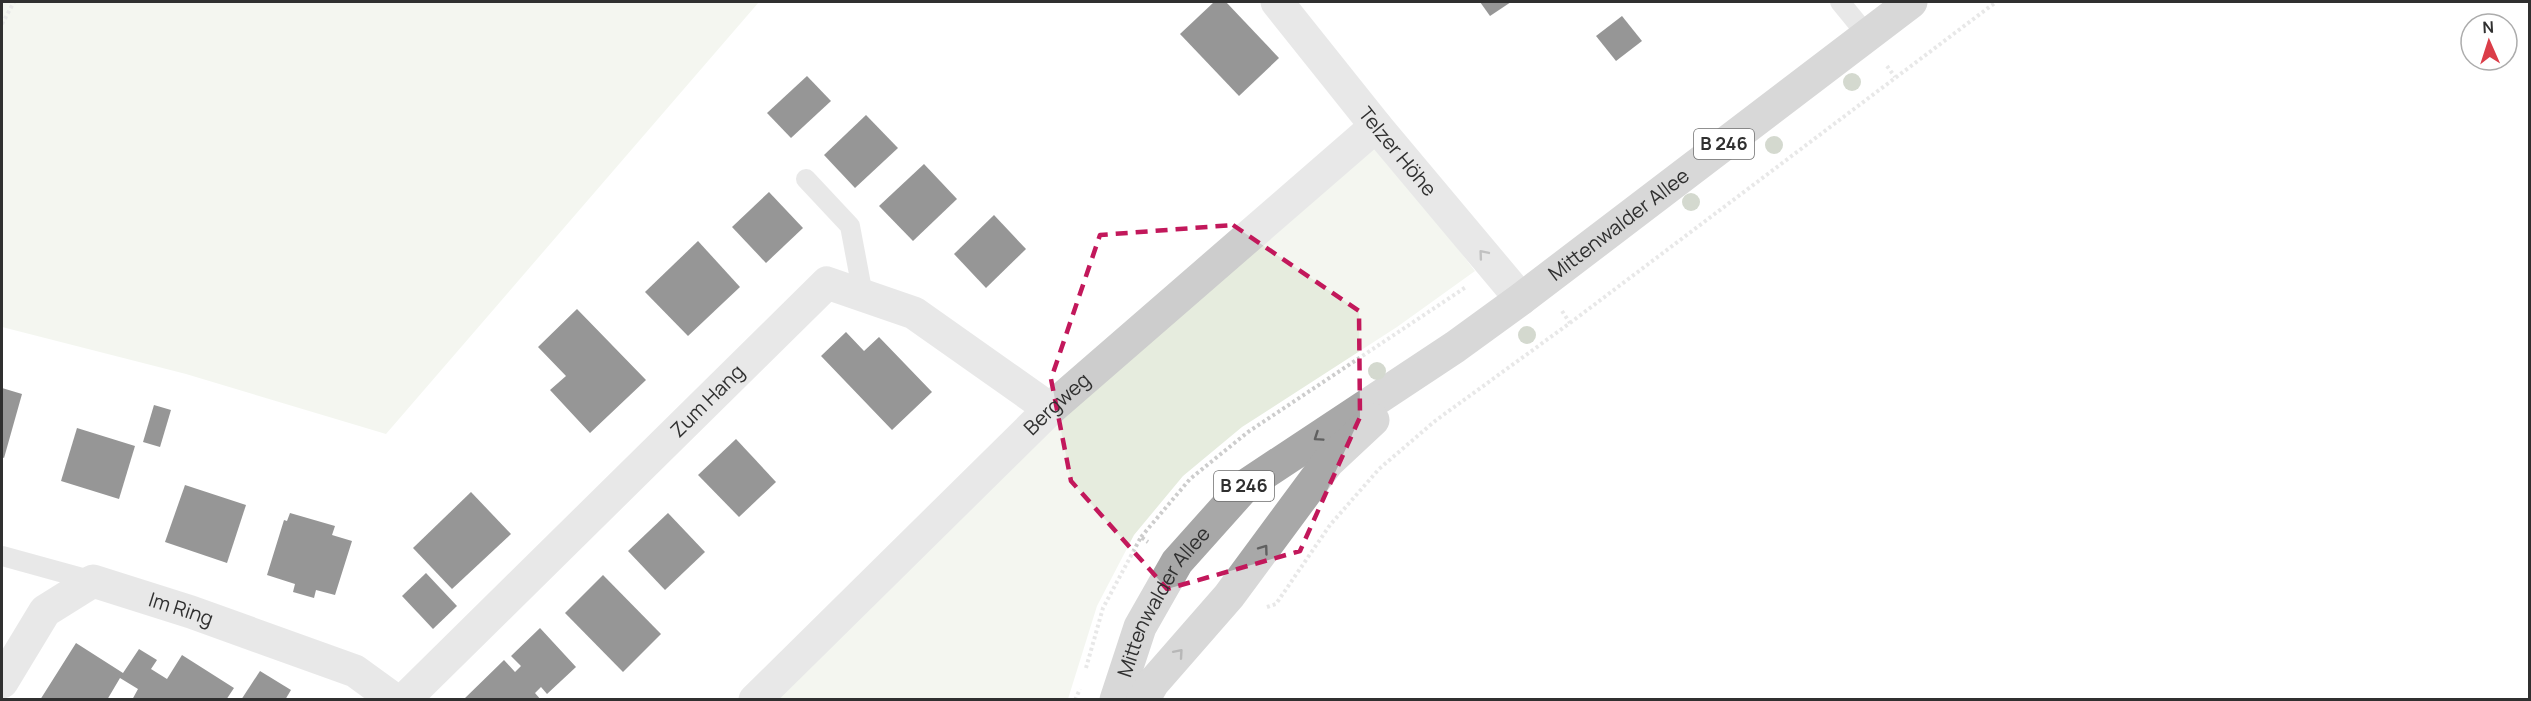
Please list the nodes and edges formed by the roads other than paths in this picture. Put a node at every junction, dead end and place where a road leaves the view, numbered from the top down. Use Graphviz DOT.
graph roads {
  1 [pos="1277,2"];
  2 [pos="1840,2"];
  3 [pos="1911,2"];
  4 [pos="1867,35"];
  5 [pos="1376,126"];
  6 [pos="806,179"];
  7 [pos="863,295"];
  8 [pos="1521,299"];
  9 [pos="1455,347"];
  10 [pos="1050,409"];
  11 [pos="2,556"];
  12 [pos="93,581"];
  13 [pos="7,663"];
  14 [pos="394,699"];
  15 [pos="404,699"];
  16 [pos="755,699"];
  17 [pos="1116,699"];
  18 [pos="1143,699"];
  1 -- 5 [label="street, Telzer Höhe"];
  2 -- 4 [label="lane"];
  3 -- 4 [label="main road, B 246"];
  4 -- 8 [label="main road, Mittenwalder Allee / B 246"];
  8 -- 5 [label="street, Telzer Höhe, one-way"];
  5 -- 10 [label="street, Bergweg"];
  6 -- 7 [label="lane"];
  7 -- 10 [label="street, Zum Hang"];
  7 -- 15 [label="street, Zum Hang"];
  8 -- 9 [label="main road, Mittenwalder Allee / B 246"];
  9 -- 17 [label="main road, Mittenwalder Allee / B 246, one-way"];
  18 -- 9 [label="main road, Mittenwalder Allee / B 246, one-way"];
  10 -- 16 [label="street, Bergweg"];
  11 -- 12 [label="lane"];
  12 -- 13 [label="street"];
  12 -- 14 [label="street, Im Ring"];
}
